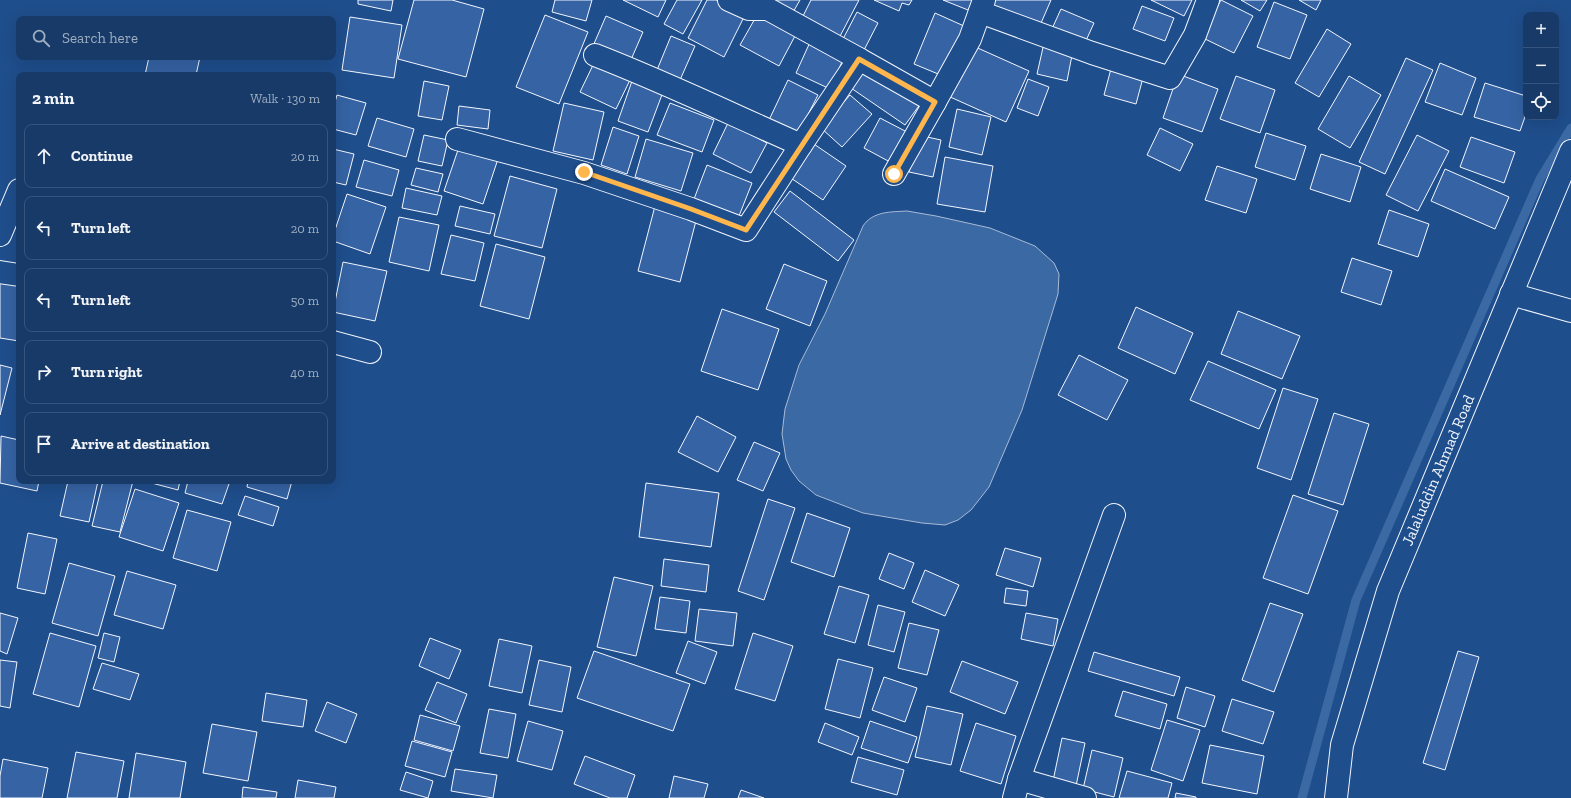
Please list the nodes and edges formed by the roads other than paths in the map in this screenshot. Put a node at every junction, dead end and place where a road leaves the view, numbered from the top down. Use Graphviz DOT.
graph roads {
  1 [pos="729,0"];
  2 [pos="1208,0"];
  3 [pos="982,6"];
  4 [pos="596,55"];
  5 [pos="859,59"];
  6 [pos="935,102"];
  7 [pos="457,139"];
  8 [pos="801,145"];
  9 [pos="1571,151"];
  10 [pos="894,174"];
  11 [pos="16,197"];
  12 [pos="0,235"];
  13 [pos="0,272"];
  14 [pos="16,275"];
  15 [pos="1511,294"];
  16 [pos="1571,311"];
  17 [pos="336,343"];
  18 [pos="370,352"];
  19 [pos="1114,515"];
  20 [pos="1016,789"];
  21 [pos="1085,798"];
  22 [pos="1336,798"];
  1 -- 5 [label="street"];
  2 -- 3 [label="street"];
  3 -- 6 [label="street"];
  4 -- 8 [label="street"];
  5 -- 6 [label="street"];
  5 -- 8 [label="street"];
  6 -- 10 [label="street"];
  7 -- 8 [label="street"];
  9 -- 15 [label="street, Jalaluddin Ahmad Road"];
  11 -- 12 [label="street"];
  13 -- 14 [label="street"];
  15 -- 16 [label="street"];
  15 -- 22 [label="street, Jalaluddin Ahmad Road"];
  17 -- 18 [label="street"];
  19 -- 20 [label="street"];
  20 -- 21 [label="street"];
}
